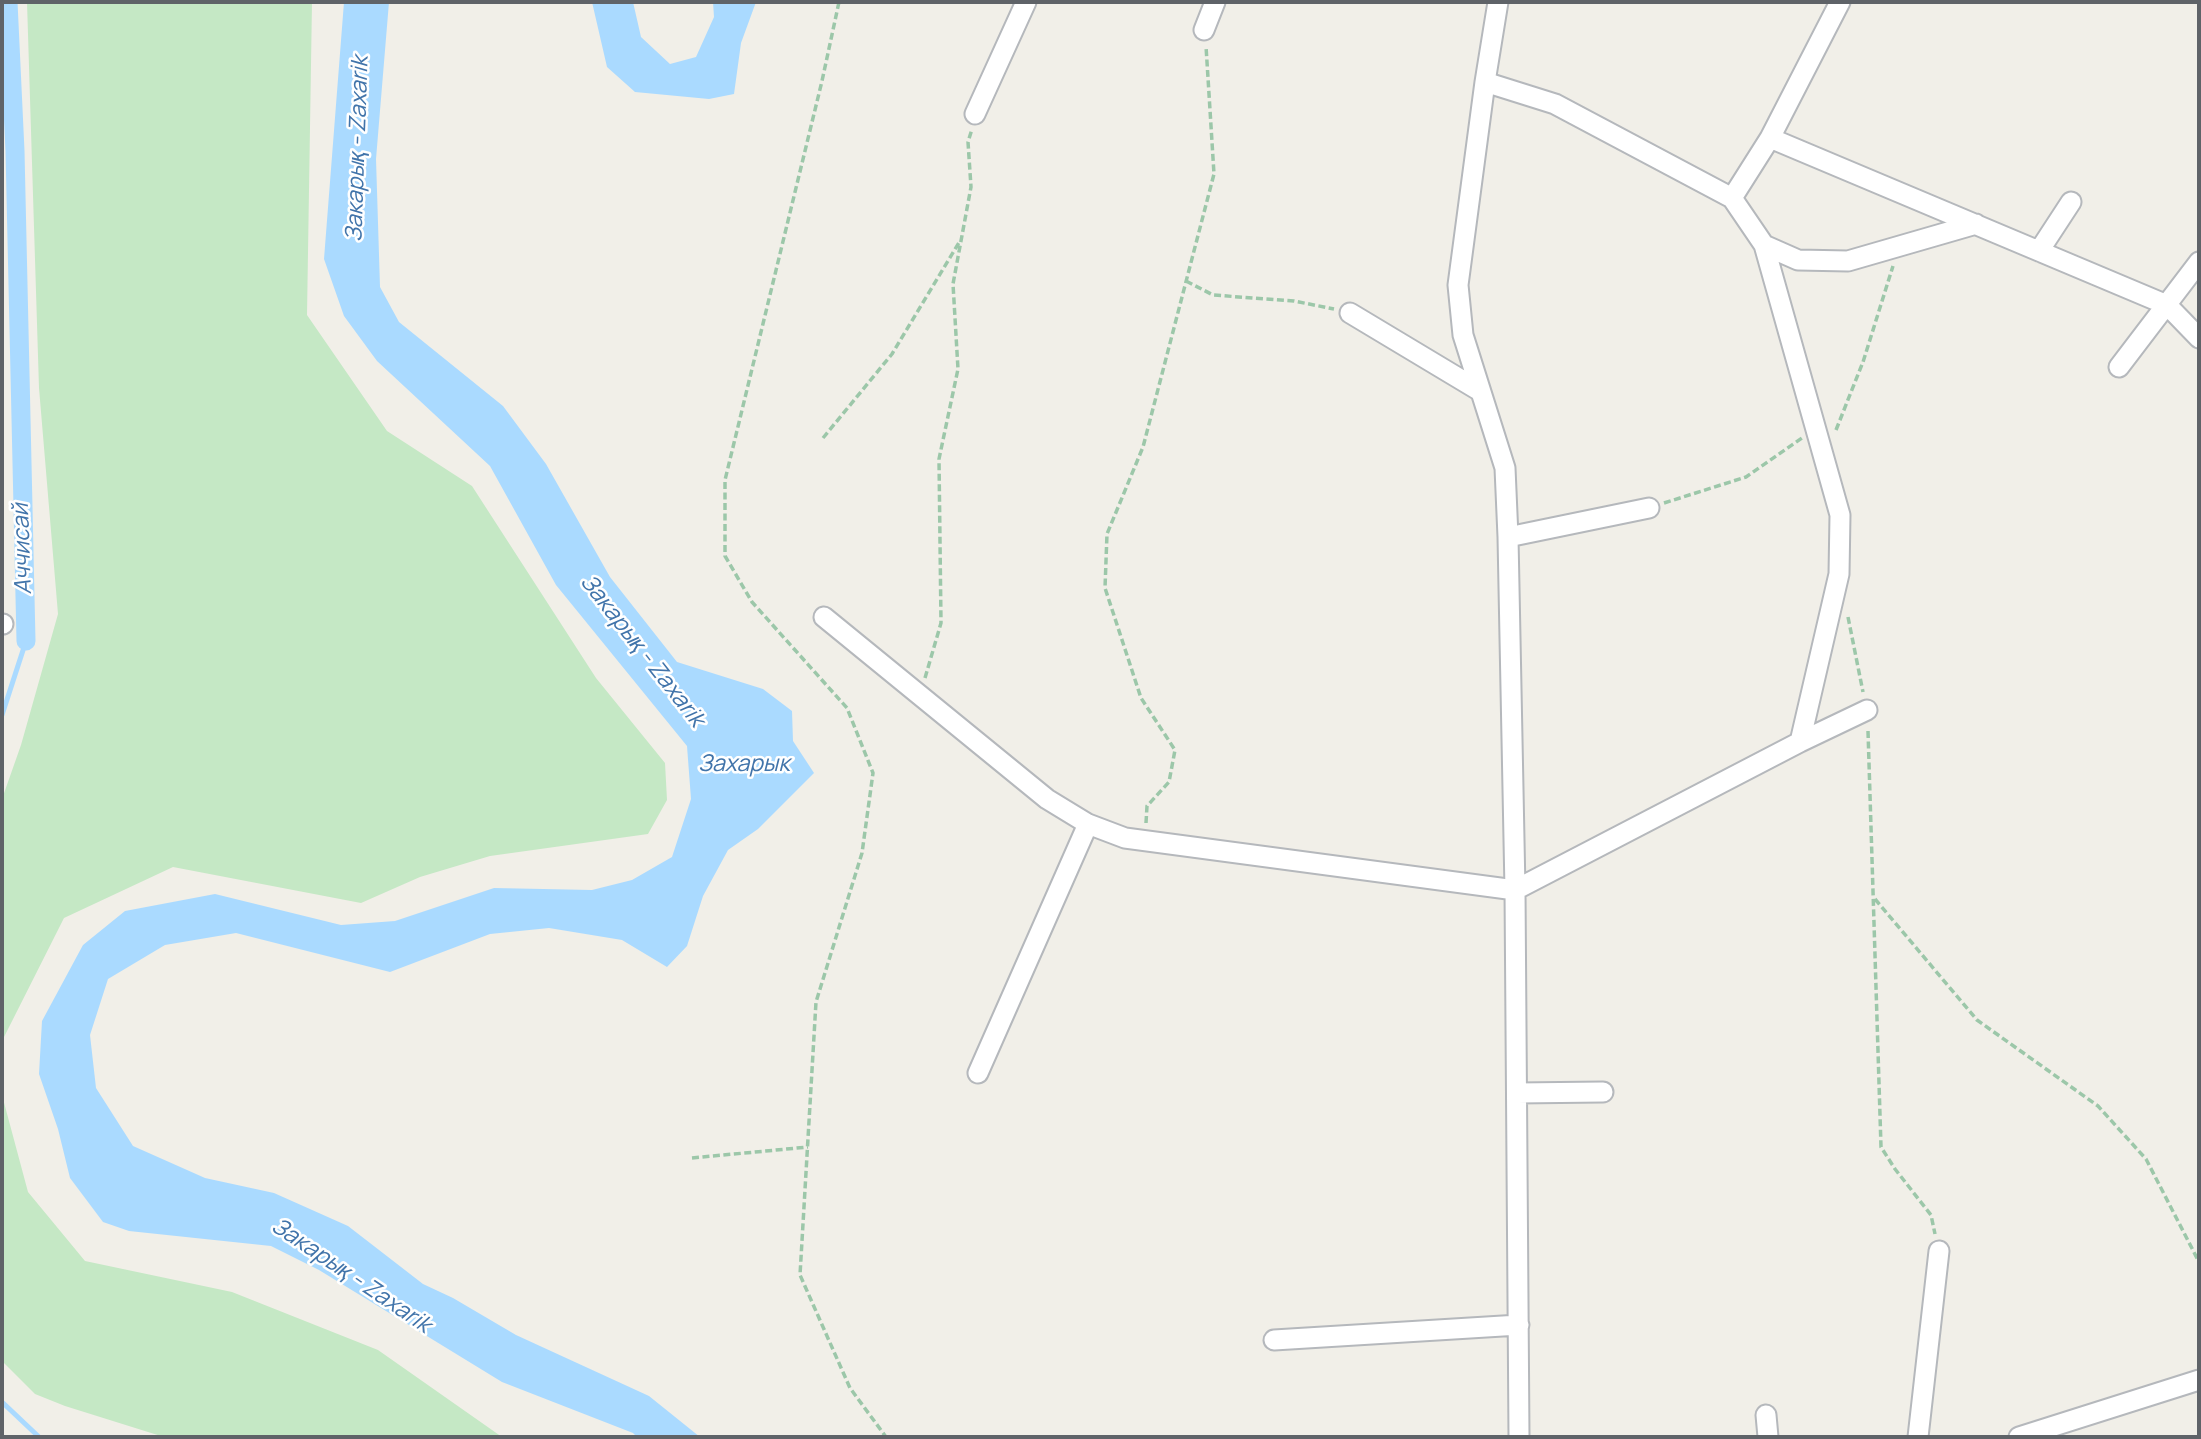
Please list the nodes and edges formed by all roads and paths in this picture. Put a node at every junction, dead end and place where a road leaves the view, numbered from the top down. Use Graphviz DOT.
graph roads {
  1 [pos="839,2"];
  2 [pos="1026,2"];
  3 [pos="1215,2"];
  4 [pos="1498,2"];
  5 [pos="1840,2"];
  6 [pos="1205,30"];
  7 [pos="1485,82"];
  8 [pos="975,114"];
  9 [pos="1770,138"];
  10 [pos="1732,198"];
  11 [pos="2071,202"];
  12 [pos="1976,224"];
  13 [pos="961,239"];
  14 [pos="1764,245"];
  15 [pos="1899,247"];
  16 [pos="2039,251"];
  17 [pos="2199,262"];
  18 [pos="1186,281"];
  19 [pos="2166,305"];
  20 [pos="1350,313"];
  21 [pos="2199,338"];
  22 [pos="2119,367"];
  23 [pos="1480,391"];
  24 [pos="1816,428"];
  25 [pos="823,438"];
  26 [pos="1824,458"];
  27 [pos="1649,508"];
  28 [pos="1508,537"];
  29 [pos="1847,615"];
  30 [pos="824,617"];
  31 [pos="920,695"];
  32 [pos="1867,710"];
  33 [pos="1800,742"];
  34 [pos="1088,824"];
  35 [pos="1144,841"];
  36 [pos="1515,890"];
  37 [pos="1873,897"];
  38 [pos="978,1073"];
  39 [pos="1604,1092"];
  40 [pos="1517,1093"];
  41 [pos="808,1147"];
  42 [pos="692,1158"];
  43 [pos="1939,1251"];
  44 [pos="2199,1262"];
  45 [pos="1518,1325"];
  46 [pos="1274,1340"];
  47 [pos="2199,1380"];
  48 [pos="1766,1415"];
  49 [pos="886,1437"];
  50 [pos="1519,1437"];
  51 [pos="1768,1437"];
  52 [pos="1918,1437"];
  53 [pos="2019,1437"];
  1 -- 41 [label="path"];
  2 -- 8 [label="street"];
  3 -- 6 [label="street"];
  4 -- 7 [label="street"];
  5 -- 9 [label="street"];
  6 -- 18 [label="path"];
  7 -- 10 [label="street"];
  7 -- 23 [label="street"];
  8 -- 13 [label="path"];
  9 -- 10 [label="street"];
  9 -- 12 [label="street"];
  10 -- 14 [label="street"];
  11 -- 16 [label="street"];
  12 -- 15 [label="street"];
  12 -- 16 [label="street"];
  13 -- 25 [label="path"];
  13 -- 31 [label="path"];
  14 -- 15 [label="street"];
  14 -- 24 [label="street"];
  15 -- 26 [label="path"];
  16 -- 19 [label="street"];
  17 -- 19 [label="street"];
  18 -- 20 [label="path"];
  18 -- 35 [label="path"];
  19 -- 21 [label="street"];
  19 -- 22 [label="street"];
  20 -- 23 [label="street"];
  23 -- 28 [label="street"];
  24 -- 26 [label="street"];
  24 -- 27 [label="path"];
  26 -- 33 [label="street"];
  27 -- 28 [label="street"];
  28 -- 36 [label="street"];
  29 -- 32 [label="path"];
  30 -- 31 [label="street"];
  31 -- 34 [label="street"];
  32 -- 33 [label="street"];
  32 -- 37 [label="path"];
  33 -- 36 [label="street"];
  34 -- 35 [label="street"];
  34 -- 38 [label="street"];
  35 -- 36 [label="street"];
  36 -- 40 [label="street"];
  37 -- 43 [label="path"];
  37 -- 44 [label="path"];
  39 -- 40 [label="street"];
  40 -- 45 [label="street"];
  41 -- 42 [label="path"];
  41 -- 49 [label="path"];
  43 -- 52 [label="street"];
  45 -- 46 [label="street"];
  45 -- 50 [label="street"];
  47 -- 53 [label="street"];
  48 -- 51 [label="street"];
}
